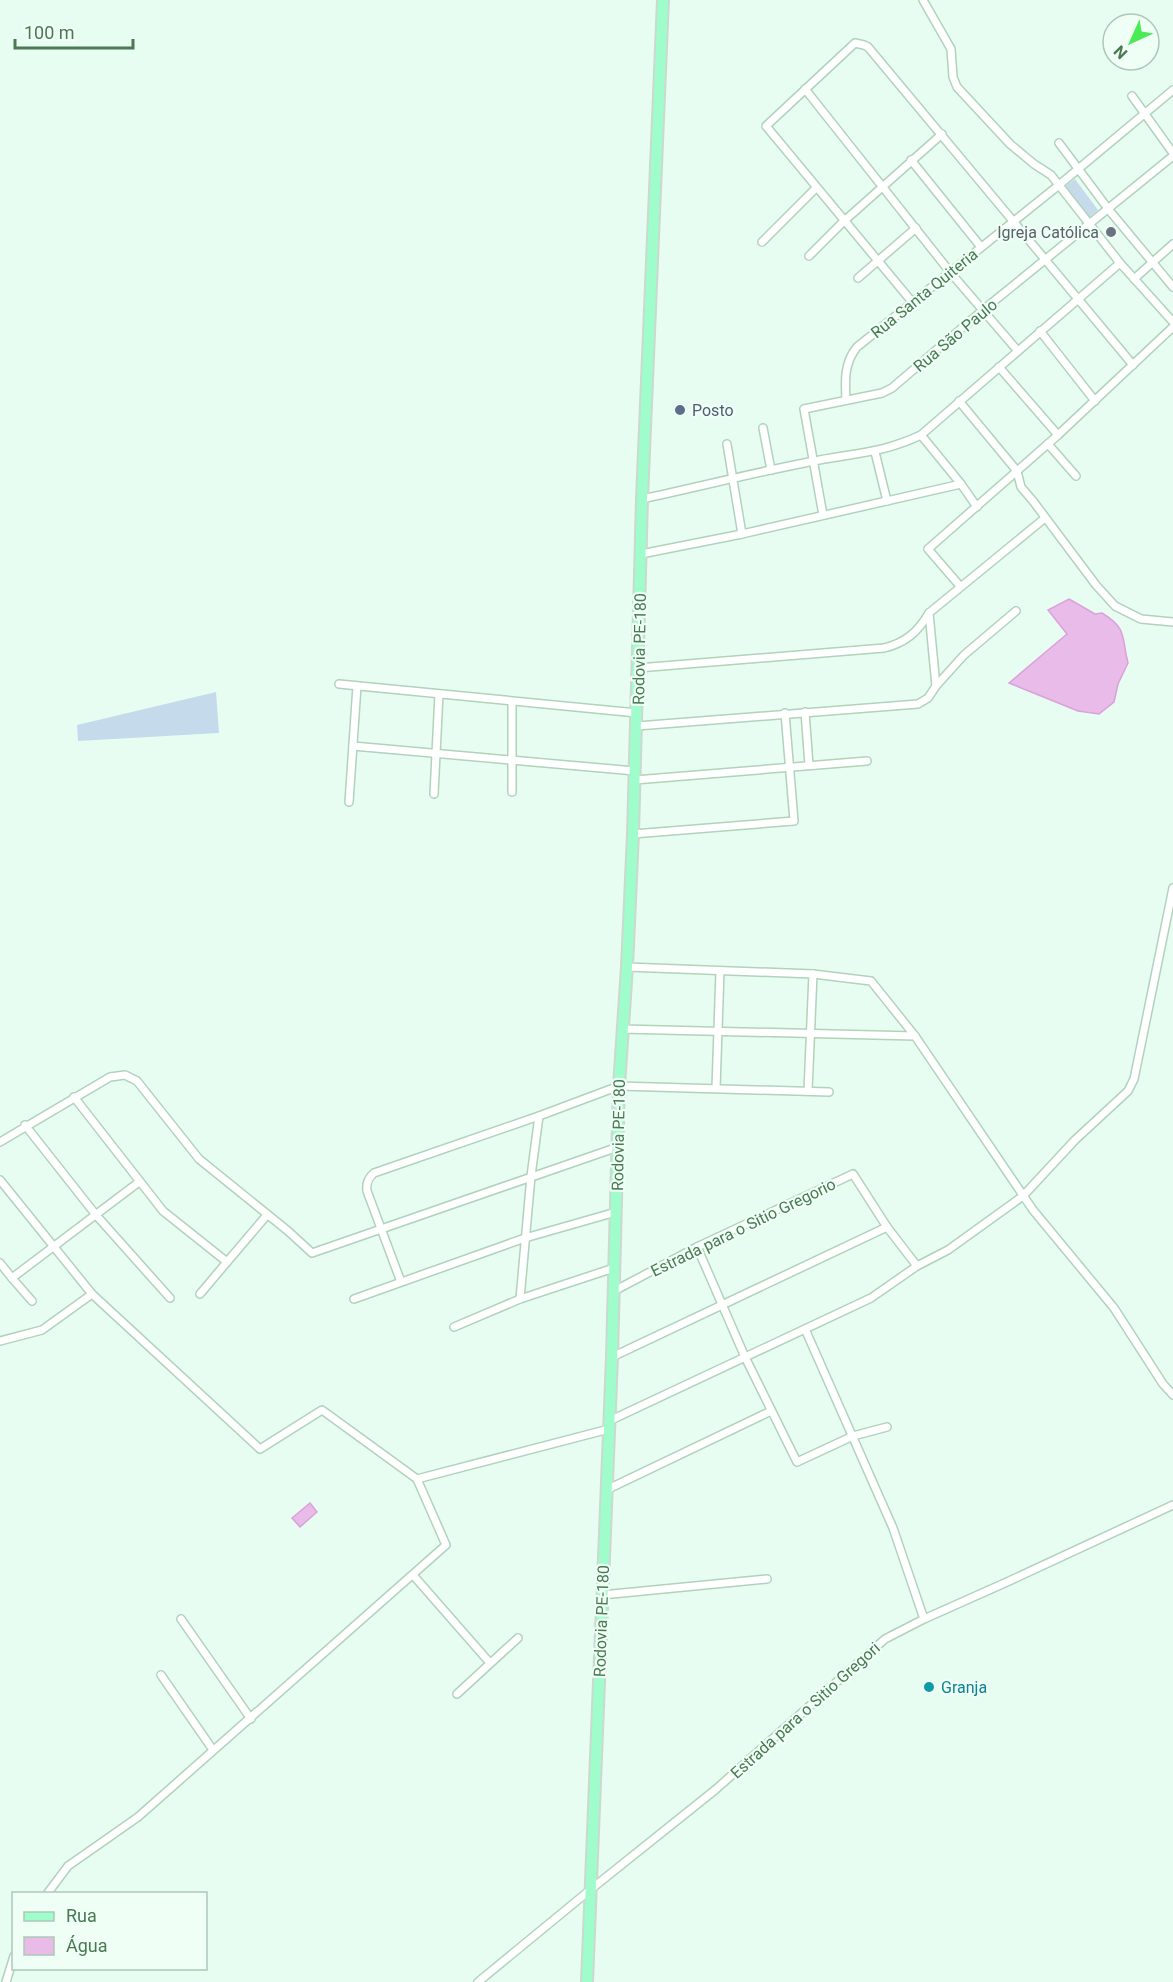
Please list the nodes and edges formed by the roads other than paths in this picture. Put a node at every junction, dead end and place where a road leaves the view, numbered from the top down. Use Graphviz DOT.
graph roads {
  1 [pos="663,0"];
  2 [pos="923,0"];
  3 [pos="805,88"];
  4 [pos="1173,90"];
  5 [pos="1132,96"];
  6 [pos="1144,112"];
  7 [pos="942,134"];
  8 [pos="1059,143"];
  9 [pos="1173,154"];
  10 [pos="911,160"];
  11 [pos="1078,169"];
  12 [pos="1059,185"];
  13 [pos="883,186"];
  14 [pos="816,188"];
  15 [pos="1109,210"];
  16 [pos="1013,221"];
  17 [pos="843,222"];
  18 [pos="1090,225"];
  19 [pos="916,228"];
  20 [pos="762,242"];
  21 [pos="1173,244"];
  22 [pos="981,247"];
  23 [pos="809,256"];
  24 [pos="878,261"];
  25 [pos="1046,261"];
  26 [pos="1120,263"];
  27 [pos="1152,264"];
  28 [pos="950,272"];
  29 [pos="858,278"];
  30 [pos="1134,279"];
  31 [pos="1173,287"];
  32 [pos="1079,299"];
  33 [pos="913,303"];
  34 [pos="982,310"];
  35 [pos="1173,322"];
  36 [pos="1173,327"];
  37 [pos="1040,331"];
  38 [pos="1017,351"];
  39 [pos="1133,365"];
  40 [pos="999,368"];
  41 [pos="846,400"];
  42 [pos="959,401"];
  43 [pos="1095,401"];
  44 [pos="763,428"];
  45 [pos="921,435"];
  46 [pos="1058,435"];
  47 [pos="727,444"];
  48 [pos="1048,444"];
  49 [pos="874,452"];
  50 [pos="814,461"];
  51 [pos="771,470"];
  52 [pos="1017,471"];
  53 [pos="1076,476"];
  54 [pos="733,478"];
  55 [pos="961,484"];
  56 [pos="642,499"];
  57 [pos="887,501"];
  58 [pos="977,507"];
  59 [pos="823,515"];
  60 [pos="1045,518"];
  61 [pos="742,534"];
  62 [pos="641,554"];
  63 [pos="960,586"];
  64 [pos="1017,611"];
  65 [pos="929,613"];
  66 [pos="1173,622"];
  67 [pos="638,668"];
  68 [pos="339,684"];
  69 [pos="357,686"];
  70 [pos="936,686"];
  71 [pos="439,694"];
  72 [pos="512,702"];
  73 [pos="805,712"];
  74 [pos="637,713"];
  75 [pos="785,713"];
  76 [pos="637,726"];
  77 [pos="353,746"];
  78 [pos="436,753"];
  79 [pos="513,760"];
  80 [pos="867,761"];
  81 [pos="810,765"];
  82 [pos="790,767"];
  83 [pos="635,776"];
  84 [pos="512,792"];
  85 [pos="434,794"];
  86 [pos="349,802"];
  87 [pos="633,834"];
  88 [pos="1173,888"];
  89 [pos="627,967"];
  90 [pos="720,970"];
  91 [pos="813,974"];
  92 [pos="622,1029"];
  93 [pos="717,1030"];
  94 [pos="811,1032"];
  95 [pos="915,1036"];
  96 [pos="619,1086"];
  97 [pos="716,1088"];
  98 [pos="808,1092"];
  99 [pos="829,1092"];
  100 [pos="74,1097"];
  101 [pos="539,1116"];
  102 [pos="25,1125"];
  103 [pos="0,1142"];
  104 [pos="618,1147"];
  105 [pos="531,1176"];
  106 [pos="0,1180"];
  107 [pos="138,1182"];
  108 [pos="1023,1196"];
  109 [pos="616,1212"];
  110 [pos="96,1215"];
  111 [pos="267,1215"];
  112 [pos="887,1227"];
  113 [pos="381,1229"];
  114 [pos="525,1238"];
  115 [pos="55,1246"];
  116 [pos="697,1247"];
  117 [pos="227,1262"];
  118 [pos="0,1263"];
  119 [pos="917,1266"];
  120 [pos="614,1268"];
  121 [pos="12,1278"];
  122 [pos="401,1282"];
  123 [pos="614,1291"];
  124 [pos="92,1294"];
  125 [pos="200,1294"];
  126 [pos="170,1298"];
  127 [pos="354,1299"];
  128 [pos="520,1299"];
  129 [pos="32,1301"];
  130 [pos="722,1306"];
  131 [pos="454,1327"];
  132 [pos="805,1329"];
  133 [pos="0,1341"];
  134 [pos="612,1356"];
  135 [pos="744,1357"];
  136 [pos="1173,1395"];
  137 [pos="771,1411"];
  138 [pos="609,1425"];
  139 [pos="887,1427"];
  140 [pos="854,1436"];
  141 [pos="417,1479"];
  142 [pos="606,1490"];
  143 [pos="1173,1504"];
  144 [pos="413,1575"];
  145 [pos="767,1579"];
  146 [pos="602,1595"];
  147 [pos="181,1619"];
  148 [pos="924,1619"];
  149 [pos="518,1638"];
  150 [pos="490,1663"];
  151 [pos="161,1675"];
  152 [pos="457,1694"];
  153 [pos="251,1719"];
  154 [pos="213,1750"];
  155 [pos="590,1890"];
  156 [pos="48,1892"];
  157 [pos="12,1962"];
  158 [pos="6,1982"];
  159 [pos="478,1982"];
  160 [pos="587,1982"];
  1 -- 56 [label="main road, Rodovia PE-180"];
  2 -- 12 [label="street"];
  3 -- 7 [label="street"];
  3 -- 13 [label="street"];
  3 -- 14 [label="street"];
  4 -- 6 [label="street, Rua Santa Quiteria"];
  5 -- 6 [label="street"];
  6 -- 9 [label="street"];
  6 -- 11 [label="street, Rua Santa Quiteria"];
  7 -- 10 [label="street"];
  7 -- 16 [label="street"];
  8 -- 11 [label="street"];
  9 -- 15 [label="street, Rua São Paulo"];
  10 -- 13 [label="street"];
  10 -- 22 [label="street"];
  11 -- 12 [label="street, Rua Santa Quiteria"];
  11 -- 15 [label="street"];
  12 -- 16 [label="street, Rua Santa Quiteria"];
  12 -- 18 [label="street"];
  13 -- 17 [label="street"];
  13 -- 19 [label="street"];
  14 -- 17 [label="street"];
  14 -- 20 [label="street"];
  15 -- 18 [label="street, Rua São Paulo"];
  15 -- 27 [label="street"];
  16 -- 22 [label="street, Rua Santa Quiteria"];
  16 -- 25 [label="street"];
  17 -- 23 [label="street"];
  17 -- 24 [label="street"];
  18 -- 25 [label="street, Rua São Paulo"];
  18 -- 26 [label="street"];
  19 -- 24 [label="street"];
  19 -- 28 [label="street"];
  21 -- 27 [label="street"];
  22 -- 28 [label="street, Rua Santa Quiteria"];
  24 -- 29 [label="street"];
  24 -- 33 [label="street"];
  25 -- 32 [label="street"];
  25 -- 34 [label="street, Rua São Paulo"];
  26 -- 30 [label="street"];
  26 -- 32 [label="street"];
  27 -- 30 [label="street"];
  27 -- 31 [label="street"];
  28 -- 33 [label="street, Rua Santa Quiteria"];
  28 -- 34 [label="street"];
  30 -- 35 [label="street"];
  32 -- 37 [label="street"];
  32 -- 39 [label="street"];
  33 -- 41 [label="street, Rua Santa Quiteria"];
  34 -- 38 [label="street"];
  34 -- 41 [label="street, Rua São Paulo"];
  36 -- 39 [label="street"];
  37 -- 38 [label="street"];
  37 -- 43 [label="street"];
  38 -- 40 [label="street"];
  39 -- 43 [label="street"];
  40 -- 42 [label="street"];
  40 -- 46 [label="street"];
  41 -- 50 [label="street, Rua São Paulo"];
  42 -- 45 [label="street"];
  42 -- 52 [label="street"];
  43 -- 46 [label="street"];
  44 -- 51 [label="street"];
  45 -- 49 [label="street"];
  45 -- 55 [label="street"];
  46 -- 48 [label="street"];
  47 -- 54 [label="street"];
  48 -- 52 [label="street"];
  48 -- 53 [label="street"];
  49 -- 50 [label="street"];
  49 -- 57 [label="street"];
  50 -- 51 [label="street"];
  50 -- 59 [label="street, Rua São Paulo"];
  51 -- 54 [label="street"];
  52 -- 58 [label="street"];
  52 -- 60 [label="street"];
  54 -- 56 [label="street"];
  54 -- 61 [label="street"];
  55 -- 57 [label="street"];
  55 -- 58 [label="street"];
  56 -- 62 [label="main road, Rodovia PE-180"];
  57 -- 59 [label="street"];
  58 -- 63 [label="street"];
  59 -- 61 [label="street"];
  60 -- 63 [label="street"];
  60 -- 66 [label="street"];
  61 -- 62 [label="street"];
  62 -- 67 [label="main road, Rodovia PE-180"];
  63 -- 65 [label="street"];
  64 -- 70 [label="street"];
  65 -- 67 [label="street"];
  65 -- 70 [label="street"];
  67 -- 74 [label="main road, Rodovia PE-180"];
  68 -- 69 [label="street"];
  69 -- 71 [label="street"];
  69 -- 77 [label="street"];
  70 -- 73 [label="street"];
  71 -- 72 [label="street"];
  71 -- 78 [label="street"];
  72 -- 74 [label="street"];
  72 -- 79 [label="street"];
  73 -- 75 [label="street"];
  73 -- 81 [label="street"];
  74 -- 76 [label="main road, Rodovia PE-180"];
  75 -- 76 [label="street"];
  75 -- 82 [label="street"];
  76 -- 83 [label="main road, Rodovia PE-180"];
  77 -- 78 [label="street"];
  77 -- 86 [label="street"];
  78 -- 79 [label="street"];
  78 -- 85 [label="street"];
  79 -- 83 [label="street"];
  79 -- 84 [label="street"];
  80 -- 81 [label="street"];
  81 -- 82 [label="street"];
  82 -- 83 [label="street"];
  82 -- 87 [label="street"];
  83 -- 87 [label="main road, Rodovia PE-180"];
  87 -- 89 [label="main road, Rodovia PE-180"];
  88 -- 108 [label="street"];
  89 -- 90 [label="street"];
  89 -- 92 [label="main road, Rodovia PE-180"];
  90 -- 91 [label="street"];
  90 -- 93 [label="street"];
  91 -- 94 [label="street"];
  91 -- 95 [label="street"];
  92 -- 93 [label="street"];
  92 -- 96 [label="main road, Rodovia PE-180"];
  93 -- 94 [label="street"];
  93 -- 97 [label="street"];
  94 -- 95 [label="street"];
  94 -- 98 [label="street"];
  95 -- 108 [label="street"];
  96 -- 97 [label="street"];
  96 -- 101 [label="street"];
  96 -- 104 [label="main road, Rodovia PE-180"];
  97 -- 98 [label="street"];
  98 -- 99 [label="street"];
  100 -- 102 [label="street"];
  100 -- 107 [label="street"];
  100 -- 111 [label="street"];
  101 -- 105 [label="street"];
  101 -- 113 [label="street"];
  102 -- 103 [label="street"];
  102 -- 110 [label="street"];
  104 -- 105 [label="street"];
  104 -- 109 [label="main road, Rodovia PE-180"];
  105 -- 113 [label="street"];
  105 -- 114 [label="street"];
  106 -- 115 [label="street"];
  107 -- 110 [label="street"];
  107 -- 117 [label="street"];
  108 -- 119 [label="street"];
  108 -- 136 [label="street"];
  109 -- 114 [label="street"];
  109 -- 120 [label="main road, Rodovia PE-180"];
  110 -- 115 [label="street"];
  110 -- 126 [label="street"];
  111 -- 113 [label="street"];
  111 -- 117 [label="street"];
  112 -- 116 [label="street, Estrada para o Sitio Gregorio"];
  112 -- 119 [label="street, Estrada para o Sitio Gregorio"];
  112 -- 130 [label="street"];
  113 -- 122 [label="street"];
  114 -- 122 [label="street"];
  114 -- 128 [label="street"];
  115 -- 121 [label="street"];
  115 -- 124 [label="street"];
  116 -- 123 [label="street, Estrada para o Sitio Gregorio"];
  116 -- 130 [label="street"];
  117 -- 125 [label="street"];
  118 -- 121 [label="street"];
  119 -- 132 [label="street"];
  120 -- 123 [label="main road, Rodovia PE-180"];
  120 -- 128 [label="street"];
  121 -- 129 [label="street"];
  122 -- 127 [label="street"];
  123 -- 134 [label="main road, Rodovia PE-180"];
  124 -- 133 [label="street"];
  124 -- 141 [label="street"];
  128 -- 131 [label="street"];
  130 -- 134 [label="street"];
  130 -- 135 [label="street"];
  132 -- 135 [label="street"];
  132 -- 140 [label="street"];
  134 -- 138 [label="main road, Rodovia PE-180"];
  135 -- 137 [label="street"];
  135 -- 138 [label="street"];
  137 -- 140 [label="street"];
  137 -- 142 [label="street"];
  138 -- 141 [label="street"];
  138 -- 142 [label="main road, Rodovia PE-180"];
  139 -- 140 [label="street"];
  140 -- 148 [label="street"];
  141 -- 144 [label="street"];
  142 -- 146 [label="main road, Rodovia PE-180"];
  143 -- 148 [label="street, Estrada para o Sitio Gregori"];
  144 -- 150 [label="street"];
  144 -- 153 [label="street"];
  145 -- 146 [label="street"];
  146 -- 155 [label="main road, Rodovia PE-180"];
  147 -- 153 [label="street"];
  148 -- 155 [label="street, Estrada para o Sitio Gregori"];
  149 -- 150 [label="street"];
  150 -- 152 [label="street"];
  151 -- 154 [label="street"];
  153 -- 154 [label="street"];
  154 -- 156 [label="street"];
  155 -- 159 [label="street, Estrada para o Sitio Gregori"];
  155 -- 160 [label="main road, Rodovia PE-180"];
  157 -- 158 [label="street"];
}
